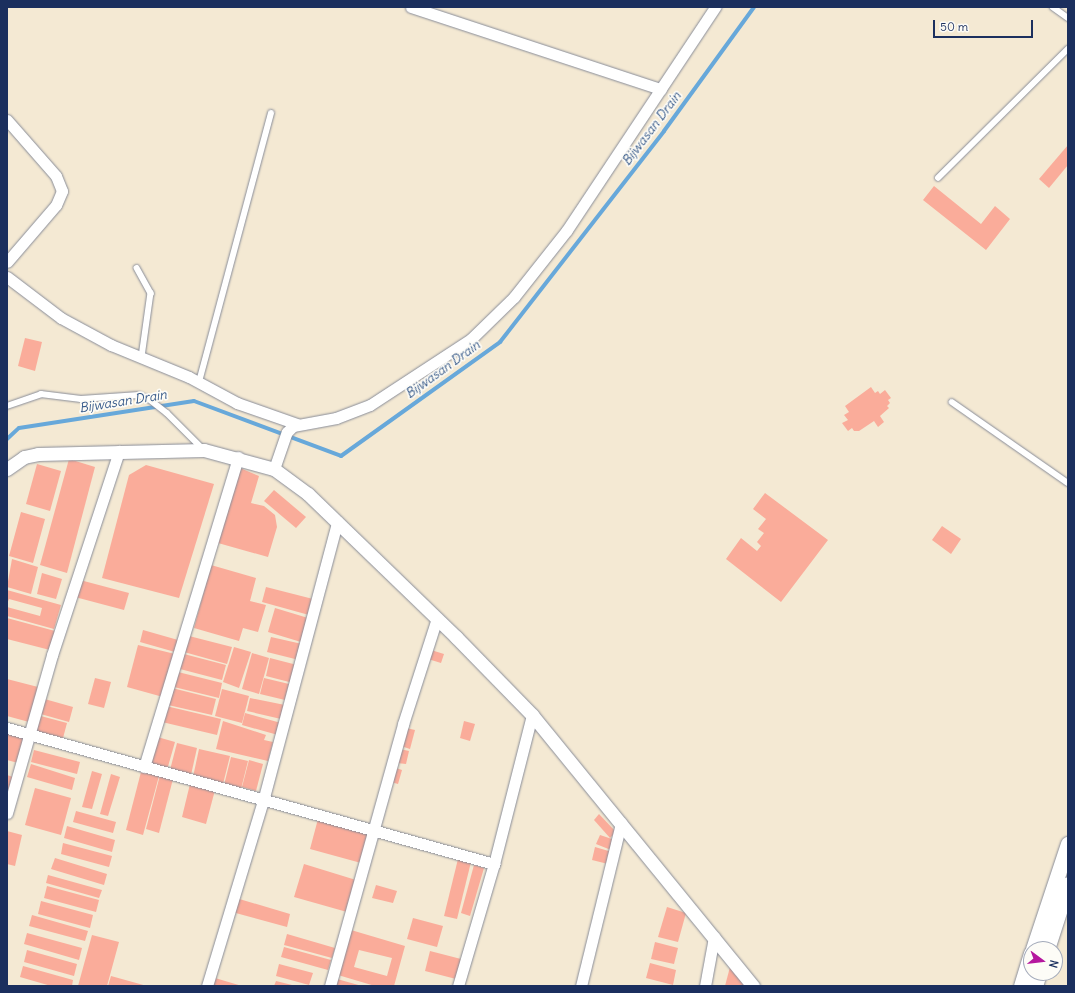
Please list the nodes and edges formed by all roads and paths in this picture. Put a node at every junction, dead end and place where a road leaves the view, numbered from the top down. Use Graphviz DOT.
graph roads {
  1 [pos="411,7"];
  2 [pos="715,7"];
  3 [pos="1053,7"];
  4 [pos="1068,18"];
  5 [pos="1068,49"];
  6 [pos="661,89"];
  7 [pos="271,114"];
  8 [pos="7,120"];
  9 [pos="938,178"];
  10 [pos="7,262"];
  11 [pos="137,268"];
  12 [pos="7,277"];
  13 [pos="142,357"];
  14 [pos="199,382"];
  15 [pos="952,402"];
  16 [pos="7,406"];
  17 [pos="286,427"];
  18 [pos="204,450"];
  19 [pos="119,451"];
  20 [pos="238,457"];
  21 [pos="275,465"];
  22 [pos="7,469"];
  23 [pos="1068,483"];
  24 [pos="337,522"];
  25 [pos="437,618"];
  26 [pos="532,715"];
  27 [pos="7,728"];
  28 [pos="30,734"];
  29 [pos="144,766"];
  30 [pos="263,801"];
  31 [pos="7,813"];
  32 [pos="621,823"];
  33 [pos="375,831"];
  34 [pos="1068,844"];
  35 [pos="494,864"];
  36 [pos="1068,884"];
  37 [pos="714,937"];
  38 [pos="1036,941"];
  39 [pos="1050,941"];
  40 [pos="207,986"];
  41 [pos="330,986"];
  42 [pos="458,986"];
  43 [pos="581,986"];
  44 [pos="705,986"];
  45 [pos="753,986"];
  1 -- 6 [label="street"];
  2 -- 6 [label="street"];
  3 -- 4 [label="lane"];
  5 -- 9 [label="lane"];
  6 -- 17 [label="street"];
  7 -- 14 [label="lane"];
  8 -- 10 [label="street"];
  11 -- 13 [label="lane"];
  12 -- 13 [label="street"];
  13 -- 14 [label="street"];
  14 -- 17 [label="street"];
  15 -- 23 [label="lane"];
  16 -- 18 [label="lane"];
  17 -- 21 [label="street"];
  18 -- 19 [label="street"];
  18 -- 20 [label="street"];
  19 -- 22 [label="street"];
  19 -- 28 [label="street"];
  20 -- 21 [label="street"];
  20 -- 29 [label="street"];
  21 -- 24 [label="street"];
  24 -- 25 [label="street"];
  24 -- 30 [label="street"];
  25 -- 26 [label="street"];
  25 -- 33 [label="street"];
  26 -- 32 [label="street"];
  26 -- 35 [label="street"];
  27 -- 28 [label="street"];
  28 -- 29 [label="street"];
  28 -- 31 [label="street"];
  29 -- 30 [label="street"];
  30 -- 33 [label="street"];
  30 -- 40 [label="street"];
  32 -- 37 [label="street"];
  32 -- 43 [label="street"];
  33 -- 35 [label="street"];
  33 -- 41 [label="street"];
  34 -- 38 [label="main road"];
  35 -- 42 [label="street"];
  36 -- 39 [label="main road"];
  37 -- 44 [label="street"];
  37 -- 45 [label="street"];
}
